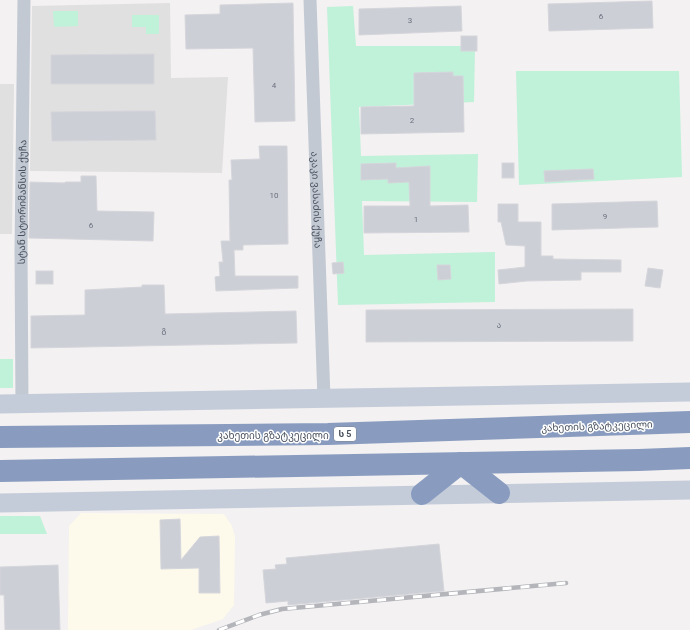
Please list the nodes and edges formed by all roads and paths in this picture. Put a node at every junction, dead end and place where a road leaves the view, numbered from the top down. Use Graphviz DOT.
graph roads {
  1 [pos="24,0"];
  2 [pos="310,0"];
  3 [pos="690,392"];
  4 [pos="324,399"];
  5 [pos="0,404"];
  6 [pos="22,404"];
  7 [pos="690,422"];
  8 [pos="0,436"];
  9 [pos="690,458"];
  10 [pos="461,463"];
  11 [pos="0,471"];
  12 [pos="690,490"];
  13 [pos="499,493"];
  14 [pos="422,494"];
  15 [pos="0,503"];
  1 -- 6 [label="street, სტან სტორიმანსის ქუჩა"];
  2 -- 4 [label="street, აკაკი ვასაძის ქუჩა"];
  3 -- 4 [label="street"];
  4 -- 6 [label="street"];
  5 -- 6 [label="street"];
  7 -- 8 [label="highway, კახეთის გზატკეცილი / ს 5"];
  9 -- 10 [label="highway"];
  10 -- 11 [label="highway"];
  10 -- 13 [label="highway"];
  10 -- 14 [label="highway"];
  12 -- 13 [label="street"];
  13 -- 14 [label="street"];
  14 -- 15 [label="street"];
}
